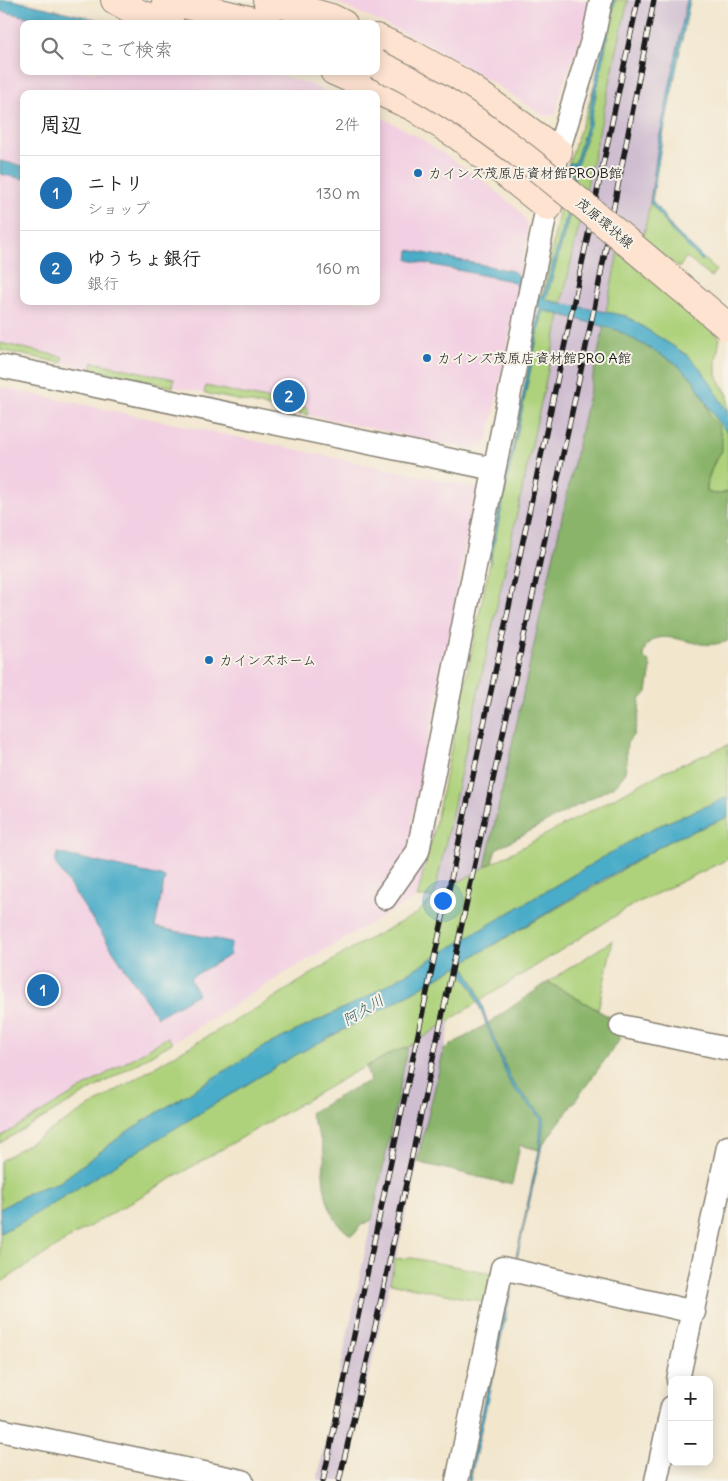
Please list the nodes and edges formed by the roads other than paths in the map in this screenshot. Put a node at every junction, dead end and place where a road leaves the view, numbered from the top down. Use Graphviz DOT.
graph roads {
  1 [pos="115,0"];
  2 [pos="166,0"];
  3 [pos="268,0"];
  4 [pos="601,0"];
  5 [pos="158,20"];
  6 [pos="249,20"];
  7 [pos="332,20"];
  8 [pos="380,40"];
  9 [pos="380,66"];
  10 [pos="343,75"];
  11 [pos="376,90"];
  12 [pos="380,92"];
  13 [pos="558,152"];
  14 [pos="548,207"];
  15 [pos="728,327"];
  16 [pos="0,366"];
  17 [pos="494,469"];
  18 [pos="385,898"];
  19 [pos="621,1026"];
  20 [pos="728,1049"];
  21 [pos="728,1147"];
  22 [pos="694,1312"];
  23 [pos="679,1376"];
  24 [pos="669,1421"];
  25 [pos="0,1430"];
  26 [pos="242,1481"];
  27 [pos="457,1481"];
  28 [pos="656,1481"];
  1 -- 5 [label="main road"];
  2 -- 6 [label="main road"];
  3 -- 7 [label="main road"];
  4 -- 13 [label="street"];
  8 -- 13 [label="main road"];
  9 -- 15 [label="main road, 茂原環状線, bridge"];
  10 -- 11 [label="main road"];
  12 -- 14 [label="main road"];
  13 -- 14 [label="street"];
  14 -- 17 [label="street"];
  16 -- 17 [label="street"];
  17 -- 18 [label="street"];
  19 -- 20 [label="street"];
  21 -- 22 [label="street"];
  22 -- 23 [label="street"];
  22 -- 27 [label="street"];
  24 -- 28 [label="street"];
  25 -- 26 [label="street"];
}
